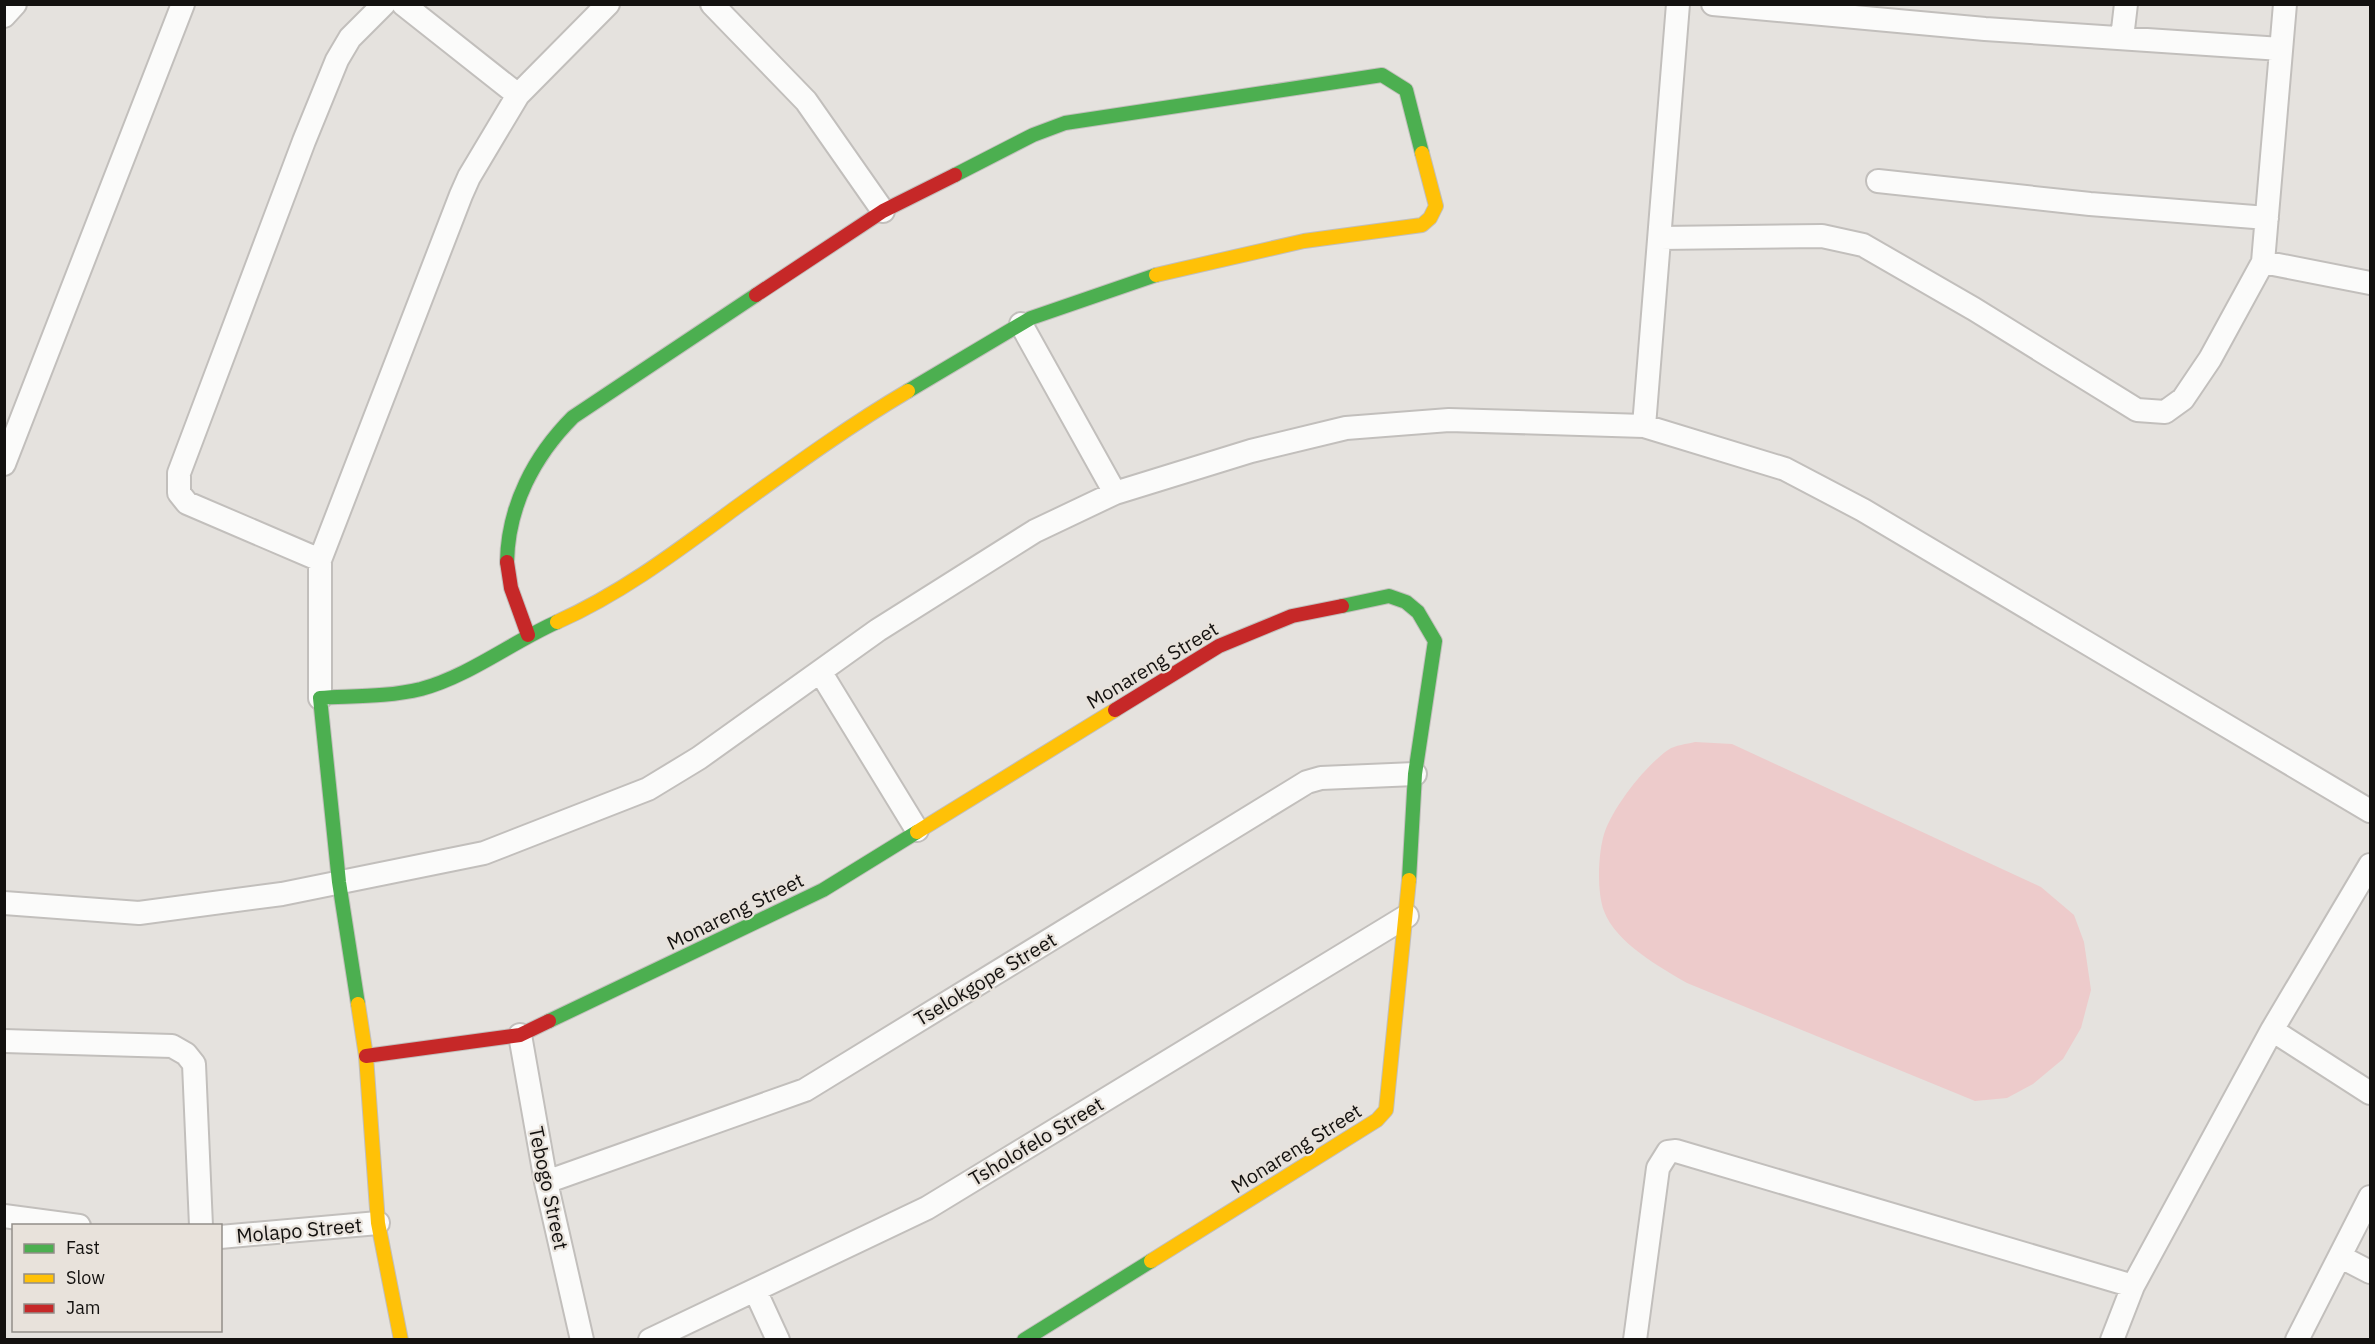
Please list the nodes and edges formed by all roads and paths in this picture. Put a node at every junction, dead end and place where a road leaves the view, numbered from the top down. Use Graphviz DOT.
graph roads {
  1 [pos="15,4"];
  2 [pos="183,4"];
  3 [pos="384,4"];
  4 [pos="403,4"];
  5 [pos="608,4"];
  6 [pos="712,4"];
  7 [pos="1678,4"];
  8 [pos="1713,4"];
  9 [pos="2126,4"];
  10 [pos="2285,4"];
  11 [pos="4,16"];
  12 [pos="2122,38"];
  13 [pos="2281,49"];
  14 [pos="518,95"];
  15 [pos="1878,181"];
  16 [pos="883,212"];
  17 [pos="2267,218"];
  18 [pos="1660,238"];
  19 [pos="2263,262"];
  20 [pos="2370,283"];
  21 [pos="1021,324"];
  22 [pos="1644,426"];
  23 [pos="4,464"];
  24 [pos="1115,493"];
  25 [pos="320,560"];
  26 [pos="528,635"];
  27 [pos="820,673"];
  28 [pos="321,698"];
  29 [pos="1415,774"];
  30 [pos="2370,811"];
  31 [pos="917,831"];
  32 [pos="2370,865"];
  33 [pos="339,882"];
  34 [pos="4,903"];
  35 [pos="1407,916"];
  36 [pos="2272,1030"];
  37 [pos="520,1035"];
  38 [pos="4,1041"];
  39 [pos="366,1056"];
  40 [pos="2370,1093"];
  41 [pos="546,1182"];
  42 [pos="2370,1197"];
  43 [pos="4,1216"];
  44 [pos="378,1223"];
  45 [pos="64,1224"];
  46 [pos="201,1224"];
  47 [pos="222,1237"];
  48 [pos="2341,1257"];
  49 [pos="2370,1272"];
  50 [pos="2133,1286"];
  51 [pos="755,1290"];
  52 [pos="401,1340"];
  53 [pos="582,1340"];
  54 [pos="650,1340"];
  55 [pos="778,1340"];
  56 [pos="1024,1340"];
  57 [pos="1635,1340"];
  58 [pos="2112,1340"];
  59 [pos="2297,1340"];
  1 -- 11 [label="street"];
  2 -- 23 [label="street"];
  3 -- 25 [label="street"];
  4 -- 14 [label="street"];
  5 -- 14 [label="street"];
  6 -- 16 [label="street"];
  7 -- 18 [label="street"];
  8 -- 12 [label="street"];
  9 -- 12 [label="street"];
  10 -- 13 [label="street"];
  12 -- 13 [label="street"];
  13 -- 17 [label="street"];
  14 -- 25 [label="street"];
  15 -- 17 [label="street"];
  16 -- 21 [label="street"];
  16 -- 26 [label="street"];
  17 -- 19 [label="street"];
  18 -- 19 [label="street"];
  18 -- 22 [label="street"];
  19 -- 20 [label="street"];
  21 -- 24 [label="street"];
  21 -- 26 [label="street"];
  22 -- 24 [label="street"];
  22 -- 30 [label="street"];
  24 -- 27 [label="street"];
  25 -- 28 [label="street"];
  26 -- 28 [label="street"];
  27 -- 31 [label="street"];
  27 -- 33 [label="street"];
  28 -- 33 [label="street"];
  29 -- 31 [label="street, Monareng Street"];
  29 -- 35 [label="street, Monareng Street"];
  29 -- 41 [label="street, Tselokgope Street"];
  31 -- 37 [label="street, Monareng Street"];
  32 -- 36 [label="street"];
  33 -- 34 [label="street"];
  33 -- 39 [label="street"];
  35 -- 51 [label="street, Tsholofelo Street"];
  35 -- 56 [label="street, Monareng Street"];
  36 -- 40 [label="street"];
  36 -- 50 [label="street"];
  37 -- 39 [label="street, Monareng Street"];
  37 -- 41 [label="street, Tebogo Street"];
  38 -- 46 [label="street"];
  39 -- 44 [label="street"];
  41 -- 53 [label="street, Tebogo Street"];
  42 -- 48 [label="street"];
  43 -- 45 [label="street"];
  44 -- 47 [label="street, Molapo Street"];
  44 -- 52 [label="street"];
  48 -- 49 [label="street"];
  48 -- 59 [label="street"];
  50 -- 57 [label="street"];
  50 -- 58 [label="street"];
  51 -- 54 [label="street, Tsholofelo Street"];
  51 -- 55 [label="street"];
}
